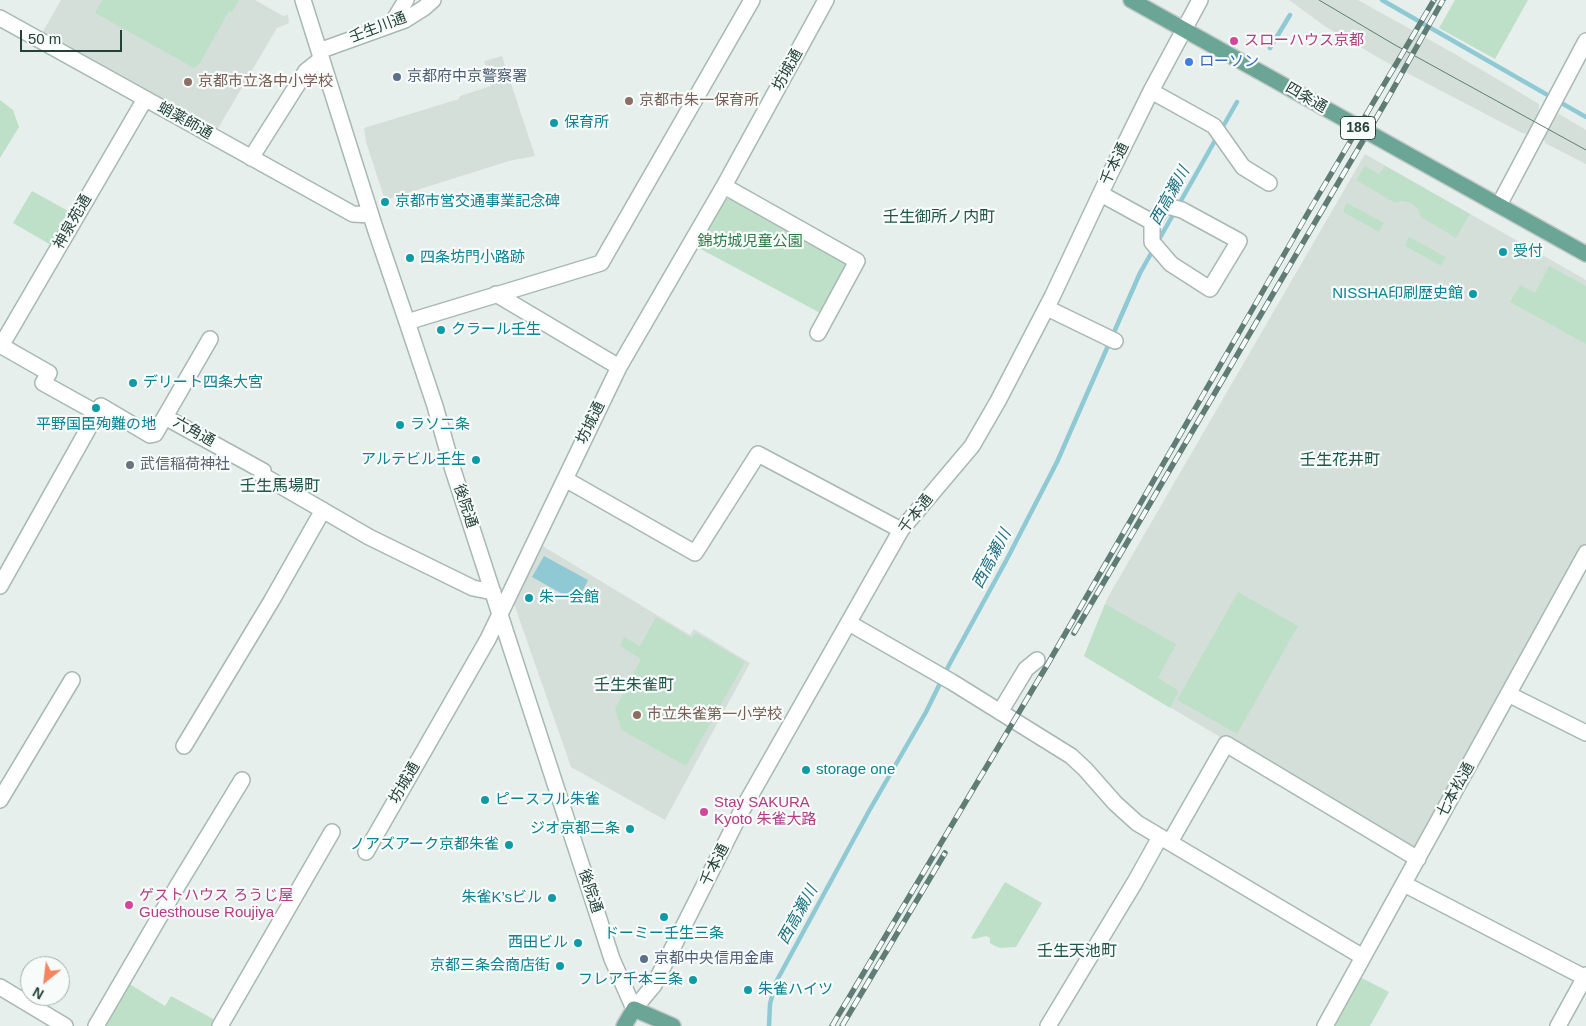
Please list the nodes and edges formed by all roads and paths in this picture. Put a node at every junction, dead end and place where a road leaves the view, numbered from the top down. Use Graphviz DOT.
graph roads {
  1 [pos="303,0"];
  2 [pos="406,0"];
  3 [pos="433,0"];
  4 [pos="752,0"];
  5 [pos="826,0"];
  6 [pos="1131,0"];
  7 [pos="1200,0"];
  8 [pos="0,18"];
  9 [pos="391,25"];
  10 [pos="1184,30"];
  11 [pos="1586,41"];
  12 [pos="320,55"];
  13 [pos="1151,91"];
  14 [pos="145,99"];
  15 [pos="251,158"];
  16 [pos="1269,183"];
  17 [pos="724,186"];
  18 [pos="1101,194"];
  19 [pos="1499,206"];
  20 [pos="371,215"];
  21 [pos="1152,222"];
  22 [pos="1586,254"];
  23 [pos="496,294"];
  24 [pos="1047,308"];
  25 [pos="407,322"];
  26 [pos="818,333"];
  27 [pos="1108,338"];
  28 [pos="210,339"];
  29 [pos="1,346"];
  30 [pos="619,367"];
  31 [pos="97,413"];
  32 [pos="165,417"];
  33 [pos="565,479"];
  34 [pos="323,510"];
  35 [pos="901,530"];
  36 [pos="1586,554"];
  37 [pos="0,586"];
  38 [pos="493,592"];
  39 [pos="500,614"];
  40 [pos="848,624"];
  41 [pos="1037,660"];
  42 [pos="72,680"];
  43 [pos="1508,694"];
  44 [pos="1000,712"];
  45 [pos="1586,733"];
  46 [pos="184,746"];
  47 [pos="242,780"];
  48 [pos="0,800"];
  49 [pos="332,832"];
  50 [pos="1165,839"];
  51 [pos="366,852"];
  52 [pos="1418,859"];
  53 [pos="1404,884"];
  54 [pos="1363,957"];
  55 [pos="1585,976"];
  56 [pos="0,987"];
  57 [pos="634,1009"];
  58 [pos="65,1026"];
  59 [pos="96,1026"];
  60 [pos="220,1026"];
  61 [pos="624,1026"];
  62 [pos="673,1026"];
  63 [pos="1048,1026"];
  64 [pos="1325,1026"];
  65 [pos="1558,1026"];
  1 -- 12 [label="street, 後院通"];
  2 -- 9 [label="street"];
  3 -- 9 [label="street, 壬生川通"];
  4 -- 23 [label="street"];
  5 -- 17 [label="street, 坊城通"];
  6 -- 10 [label="main road, 四条通 / 186"];
  7 -- 10 [label="street, 千本通"];
  8 -- 14 [label="street, 蛸薬師通"];
  9 -- 12 [label="street, 壬生川通"];
  10 -- 13 [label="street, 千本通"];
  10 -- 19 [label="main road, 四条通 / 186"];
  11 -- 19 [label="street"];
  12 -- 15 [label="street"];
  12 -- 20 [label="street, 後院通"];
  13 -- 16 [label="street"];
  13 -- 18 [label="street, 千本通"];
  14 -- 15 [label="street, 蛸薬師通"];
  14 -- 29 [label="street, 神泉苑通"];
  15 -- 20 [label="street, 蛸薬師通"];
  17 -- 26 [label="street"];
  17 -- 30 [label="street, 坊城通"];
  18 -- 21 [label="street"];
  18 -- 24 [label="street, 千本通"];
  19 -- 22 [label="main road, 四条通 / 186"];
  20 -- 25 [label="street, 後院通"];
  21 -- 21 [label="street"];
  23 -- 25 [label="street"];
  23 -- 30 [label="street"];
  24 -- 27 [label="street"];
  24 -- 35 [label="street, 千本通"];
  25 -- 38 [label="street, 後院通"];
  28 -- 32 [label="street"];
  29 -- 31 [label="street, 六角通"];
  30 -- 33 [label="street, 坊城通"];
  31 -- 32 [label="street, 六角通"];
  31 -- 37 [label="street"];
  32 -- 34 [label="street, 六角通"];
  33 -- 35 [label="street"];
  33 -- 39 [label="street, 坊城通"];
  34 -- 38 [label="street, 六角通"];
  34 -- 46 [label="street"];
  35 -- 40 [label="street, 千本通"];
  36 -- 43 [label="street, 七本松通"];
  38 -- 39 [label="street, 後院通"];
  39 -- 51 [label="street, 坊城通"];
  39 -- 57 [label="street, 後院通"];
  40 -- 44 [label="street"];
  40 -- 57 [label="street, 千本通"];
  41 -- 44 [label="street"];
  42 -- 48 [label="street"];
  43 -- 45 [label="street"];
  43 -- 52 [label="street, 七本松通"];
  44 -- 50 [label="street"];
  47 -- 59 [label="street"];
  49 -- 60 [label="street"];
  50 -- 52 [label="street"];
  50 -- 54 [label="street"];
  50 -- 63 [label="street"];
  52 -- 53 [label="street, 七本松通"];
  53 -- 54 [label="street, 七本松通"];
  53 -- 55 [label="street"];
  54 -- 64 [label="street, 七本松通"];
  55 -- 65 [label="street"];
  56 -- 58 [label="street"];
  57 -- 61 [label="main road, 千本通"];
  57 -- 62 [label="main road"];
}
